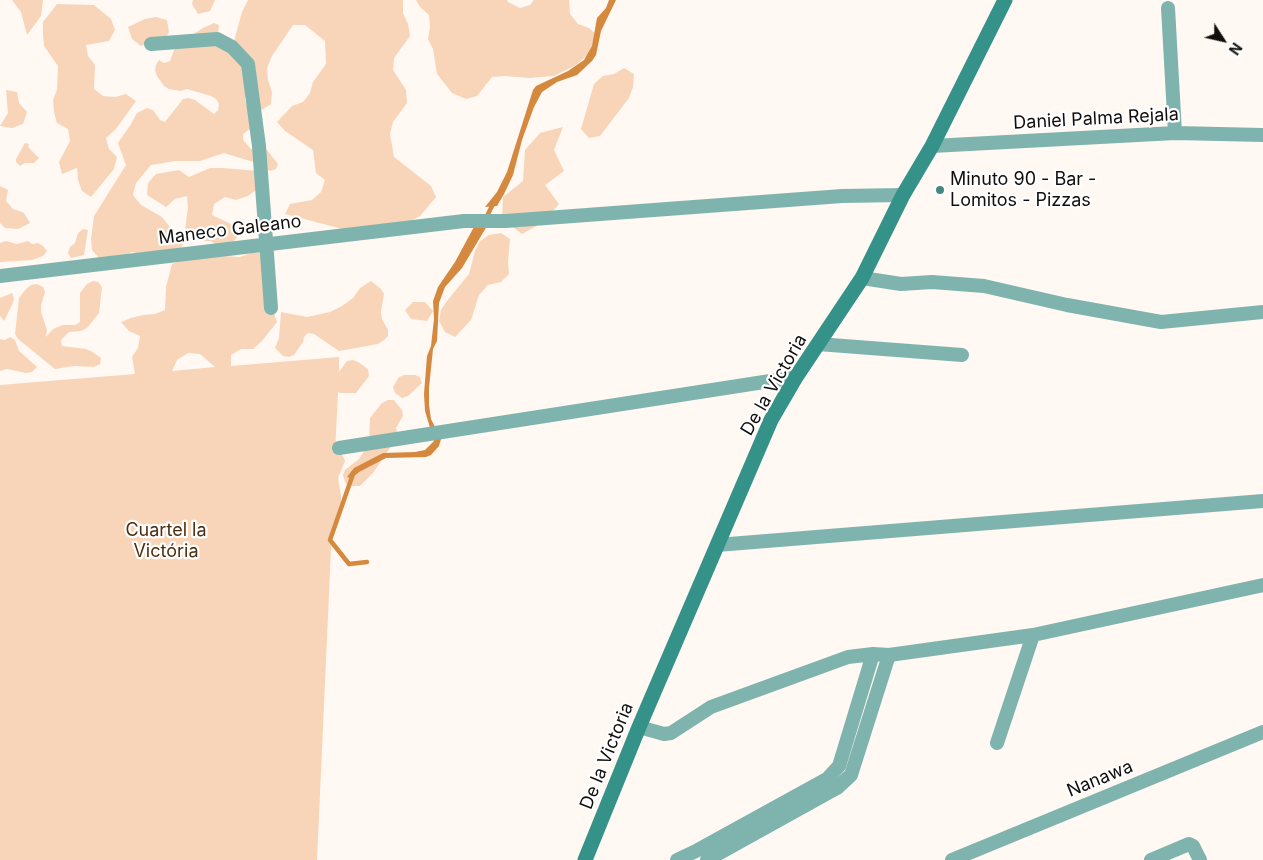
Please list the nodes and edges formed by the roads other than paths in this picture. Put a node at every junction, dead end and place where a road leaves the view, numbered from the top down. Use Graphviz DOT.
graph roads {
  1 [pos="1004,0"];
  2 [pos="1168,8"];
  3 [pos="151,44"];
  4 [pos="1175,133"];
  5 [pos="1263,135"];
  6 [pos="932,146"];
  7 [pos="903,195"];
  8 [pos="266,245"];
  9 [pos="0,276"];
  10 [pos="862,278"];
  11 [pos="271,308"];
  12 [pos="1263,312"];
  13 [pos="818,344"];
  14 [pos="962,355"];
  15 [pos="796,377"];
  16 [pos="339,448"];
  17 [pos="1263,501"];
  18 [pos="717,545"];
  19 [pos="1263,585"];
  20 [pos="1033,635"];
  21 [pos="873,654"];
  22 [pos="889,655"];
  23 [pos="639,727"];
  24 [pos="1263,732"];
  25 [pos="997,743"];
  26 [pos="839,766"];
  27 [pos="851,775"];
  28 [pos="585,860"];
  29 [pos="677,860"];
  30 [pos="707,860"];
  31 [pos="952,860"];
  32 [pos="1151,860"];
  33 [pos="1200,860"];
  1 -- 6 [label="main road, De la Victoria"];
  2 -- 4 [label="street"];
  3 -- 8 [label="street"];
  4 -- 5 [label="street, Daniel Palma Rejala"];
  4 -- 6 [label="street, Daniel Palma Rejala"];
  6 -- 7 [label="main road, De la Victoria"];
  7 -- 8 [label="street, Maneco Galeano"];
  7 -- 10 [label="main road, De la Victoria"];
  8 -- 9 [label="street, Maneco Galeano"];
  8 -- 11 [label="street"];
  10 -- 12 [label="street"];
  10 -- 13 [label="main road, De la Victoria"];
  13 -- 14 [label="street"];
  13 -- 15 [label="main road, De la Victoria"];
  15 -- 16 [label="street"];
  15 -- 18 [label="main road, De la Victoria"];
  17 -- 18 [label="street"];
  18 -- 23 [label="main road, De la Victoria"];
  19 -- 20 [label="street"];
  20 -- 22 [label="street"];
  20 -- 25 [label="street"];
  21 -- 22 [label="street"];
  21 -- 23 [label="street"];
  21 -- 26 [label="street"];
  22 -- 27 [label="street"];
  23 -- 28 [label="main road, De la Victoria"];
  24 -- 31 [label="street, Nanawa"];
  26 -- 27 [label="street"];
  26 -- 29 [label="street"];
  27 -- 30 [label="street"];
  32 -- 33 [label="street"];
}
